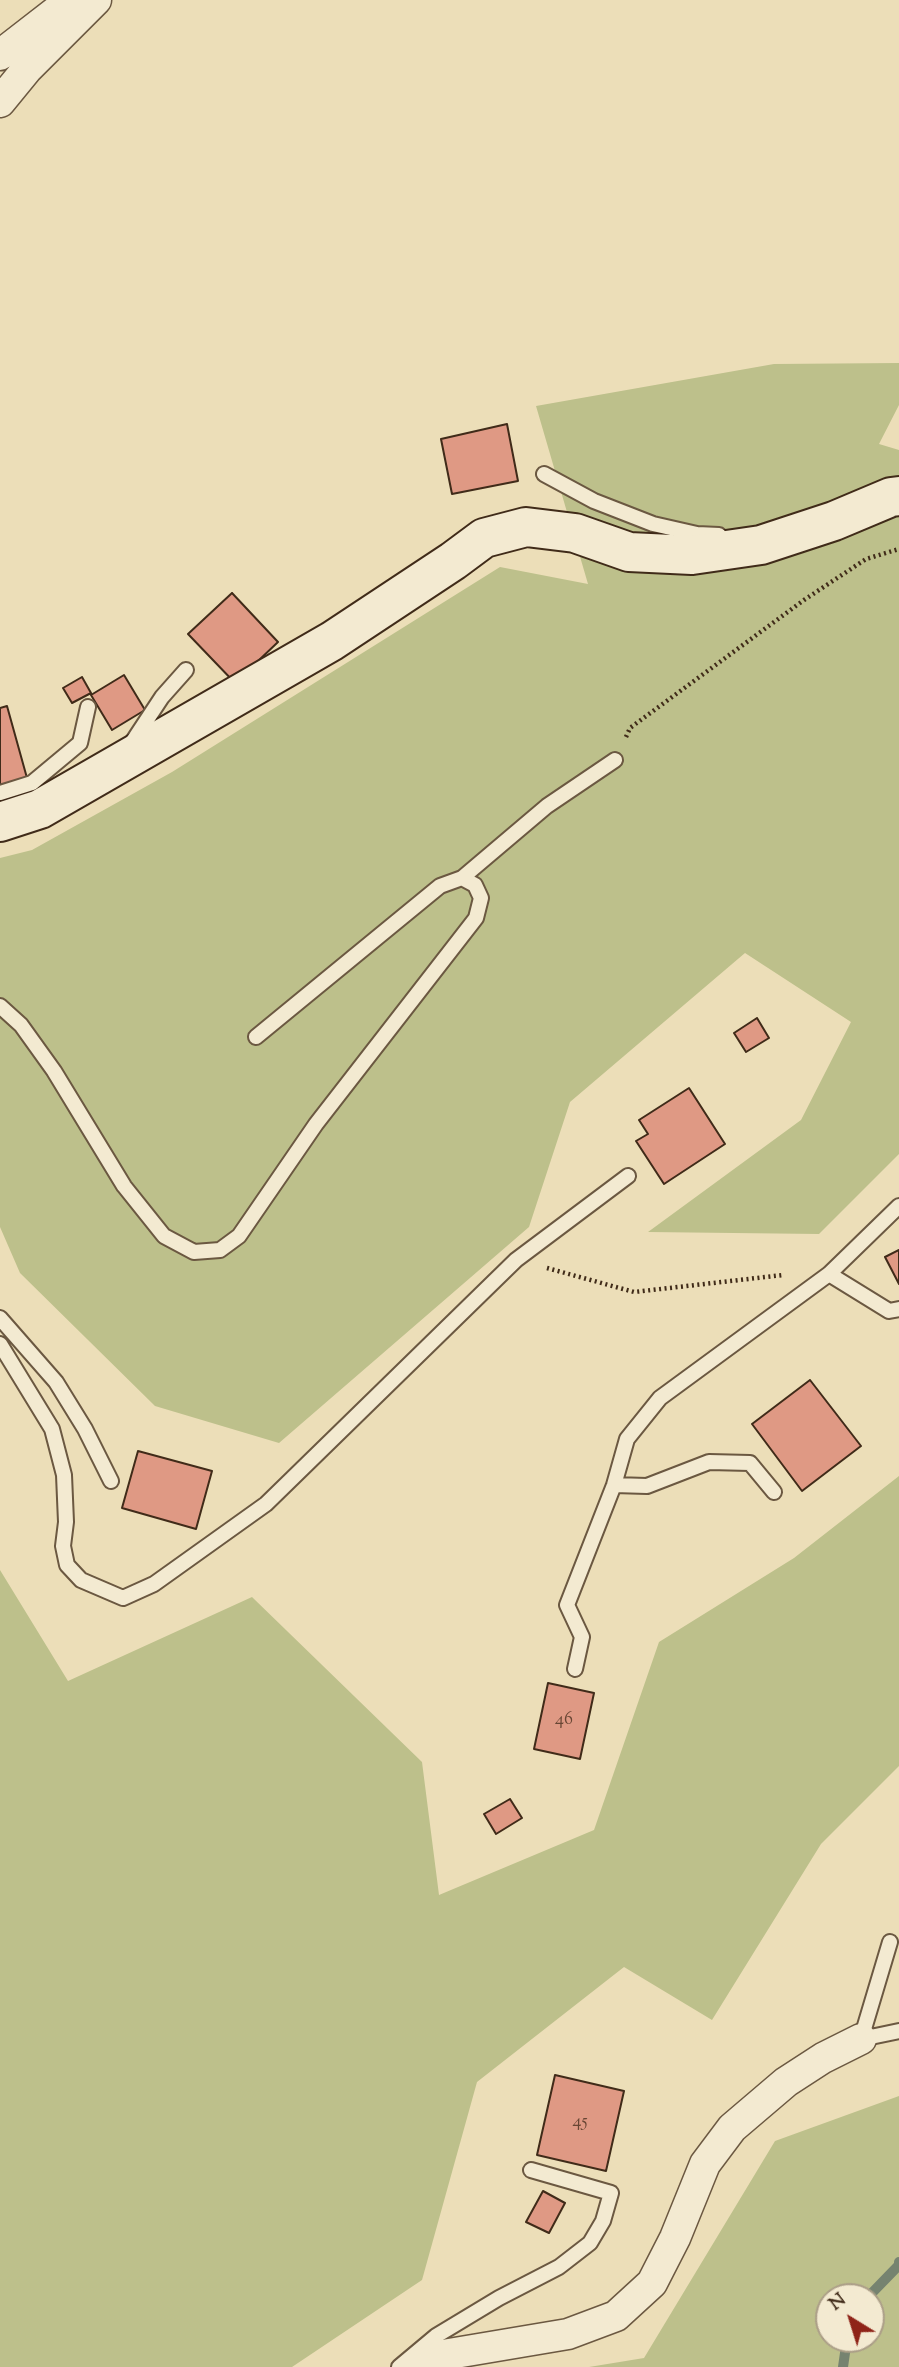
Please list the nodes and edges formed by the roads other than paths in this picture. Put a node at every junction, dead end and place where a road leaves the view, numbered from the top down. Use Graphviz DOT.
graph roads {
  1 [pos="72,0"];
  2 [pos="96,0"];
  3 [pos="0,55"];
  4 [pos="0,102"];
  5 [pos="544,474"];
  6 [pos="899,496"];
  7 [pos="801,532"];
  8 [pos="186,670"];
  9 [pos="88,707"];
  10 [pos="615,760"];
  11 [pos="117,764"];
  12 [pos="0,793"];
  13 [pos="0,822"];
  14 [pos="462,878"];
  15 [pos="0,1006"];
  16 [pos="256,1037"];
  17 [pos="628,1176"];
  18 [pos="899,1206"];
  19 [pos="829,1274"];
  20 [pos="899,1310"];
  21 [pos="0,1318"];
  22 [pos="0,1344"];
  23 [pos="111,1481"];
  24 [pos="614,1485"];
  25 [pos="775,1492"];
  26 [pos="575,1669"];
  27 [pos="890,1942"];
  28 [pos="899,2031"];
  29 [pos="861,2039"];
  30 [pos="531,2170"];
  31 [pos="399,2367"];
  32 [pos="414,2367"];
  1 -- 3 [label="street"];
  2 -- 4 [label="street"];
  5 -- 7 [label="lane"];
  6 -- 7 [label="street"];
  7 -- 11 [label="street"];
  8 -- 11 [label="lane"];
  9 -- 12 [label="lane"];
  10 -- 14 [label="lane"];
  11 -- 13 [label="street"];
  14 -- 15 [label="lane"];
  14 -- 16 [label="lane"];
  17 -- 22 [label="lane"];
  18 -- 19 [label="lane"];
  19 -- 20 [label="lane"];
  19 -- 24 [label="lane"];
  21 -- 23 [label="lane"];
  24 -- 25 [label="lane"];
  24 -- 26 [label="lane"];
  27 -- 29 [label="lane"];
  28 -- 29 [label="lane"];
  29 -- 32 [label="street"];
  30 -- 31 [label="lane"];
}
